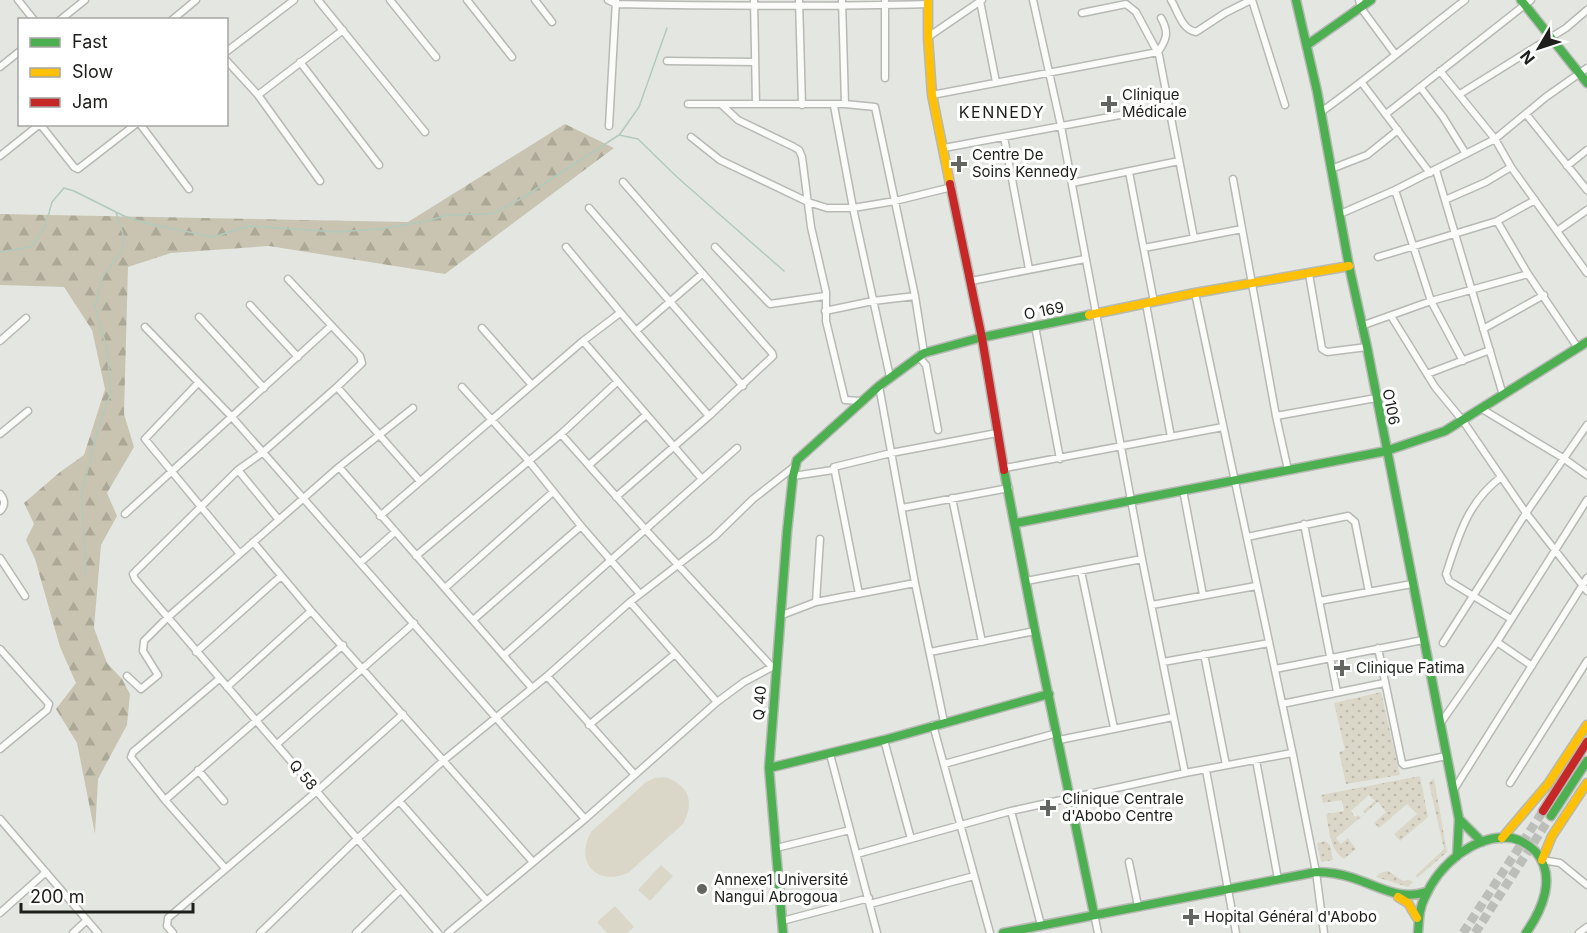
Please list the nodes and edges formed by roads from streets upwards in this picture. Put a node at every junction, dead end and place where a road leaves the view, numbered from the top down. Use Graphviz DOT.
graph roads {
  1 [pos="18,0"];
  2 [pos="85,0"];
  3 [pos="196,0"];
  4 [pos="294,0"];
  5 [pos="318,0"];
  6 [pos="390,0"];
  7 [pos="467,0"];
  8 [pos="535,0"];
  9 [pos="608,0"];
  10 [pos="1033,0"];
  11 [pos="1171,0"];
  12 [pos="1251,0"];
  13 [pos="1296,0"];
  14 [pos="1371,0"];
  15 [pos="1465,0"];
  16 [pos="981,1"];
  17 [pos="616,2"];
  18 [pos="928,2"];
  19 [pos="1526,2"];
  20 [pos="660,3"];
  21 [pos="754,3"];
  22 [pos="799,3"];
  23 [pos="885,3"];
  24 [pos="842,4"];
  25 [pos="1360,4"];
  26 [pos="1587,10"];
  27 [pos="1082,13"];
  28 [pos="32,18"];
  29 [pos="62,18"];
  30 [pos="174,18"];
  31 [pos="1161,18"];
  32 [pos="552,22"];
  33 [pos="343,30"];
  34 [pos="928,37"];
  35 [pos="1550,38"];
  36 [pos="1307,45"];
  37 [pos="228,50"];
  38 [pos="1158,52"];
  39 [pos="18,53"];
  40 [pos="1395,54"];
  41 [pos="436,57"];
  42 [pos="512,57"];
  43 [pos="667,61"];
  44 [pos="228,62"];
  45 [pos="300,62"];
  46 [pos="755,62"];
  47 [pos="0,67"];
  48 [pos="1440,71"];
  49 [pos="1583,71"];
  50 [pos="1048,72"];
  51 [pos="885,78"];
  52 [pos="996,82"];
  53 [pos="1362,82"];
  54 [pos="1587,83"];
  55 [pos="1420,87"];
  56 [pos="1460,94"];
  57 [pos="258,95"];
  58 [pos="933,95"];
  59 [pos="688,104"];
  60 [pos="756,104"];
  61 [pos="845,104"];
  62 [pos="722,105"];
  63 [pos="802,105"];
  64 [pos="1285,105"];
  65 [pos="834,106"];
  66 [pos="1168,106"];
  67 [pos="1320,112"];
  68 [pos="1386,114"];
  69 [pos="1526,114"];
  70 [pos="38,126"];
  71 [pos="42,126"];
  72 [pos="135,126"];
  73 [pos="140,126"];
  74 [pos="609,126"];
  75 [pos="1061,126"];
  76 [pos="1398,130"];
  77 [pos="424,132"];
  78 [pos="691,137"];
  79 [pos="1004,137"];
  80 [pos="1495,139"];
  81 [pos="944,148"];
  82 [pos="1587,150"];
  83 [pos="1466,154"];
  84 [pos="0,156"];
  85 [pos="1179,161"];
  86 [pos="379,165"];
  87 [pos="1567,166"];
  88 [pos="1511,167"];
  89 [pos="1332,169"];
  90 [pos="1433,171"];
  91 [pos="1129,172"];
  92 [pos="1233,178"];
  93 [pos="320,181"];
  94 [pos="623,182"];
  95 [pos="1072,183"];
  96 [pos="952,187"];
  97 [pos="189,189"];
  98 [pos="1395,190"];
  99 [pos="1587,190"];
  100 [pos="1445,200"];
  101 [pos="1535,200"];
  102 [pos="895,201"];
  103 [pos="808,202"];
  104 [pos="589,208"];
  105 [pos="853,208"];
  106 [pos="1587,210"];
  107 [pos="1340,214"];
  108 [pos="1497,221"];
  109 [pos="1242,229"];
  110 [pos="1557,231"];
  111 [pos="1455,233"];
  112 [pos="1194,238"];
  113 [pos="1413,246"];
  114 [pos="566,247"];
  115 [pos="715,247"];
  116 [pos="1144,248"];
  117 [pos="1378,256"];
  118 [pos="1085,259"];
  119 [pos="1349,266"];
  120 [pos="1029,269"];
  121 [pos="1309,273"];
  122 [pos="1587,273"];
  123 [pos="702,274"];
  124 [pos="1528,274"];
  125 [pos="288,279"];
  126 [pos="971,281"];
  127 [pos="1253,282"];
  128 [pos="1471,290"];
  129 [pos="1195,293"];
  130 [pos="1544,295"];
  131 [pos="825,296"];
  132 [pos="915,296"];
  133 [pos="873,301"];
  134 [pos="1431,301"];
  135 [pos="669,302"];
  136 [pos="1150,303"];
  137 [pos="250,305"];
  138 [pos="825,311"];
  139 [pos="620,313"];
  140 [pos="1095,315"];
  141 [pos="1391,316"];
  142 [pos="199,317"];
  143 [pos="26,318"];
  144 [pos="331,326"];
  145 [pos="1035,326"];
  146 [pos="1361,326"];
  147 [pos="145,327"];
  148 [pos="482,328"];
  149 [pos="1483,330"];
  150 [pos="636,331"];
  151 [pos="982,338"];
  152 [pos="583,340"];
  153 [pos="0,341"];
  154 [pos="1587,342"];
  155 [pos="1367,347"];
  156 [pos="1578,348"];
  157 [pos="1490,350"];
  158 [pos="921,355"];
  159 [pos="298,357"];
  160 [pos="1462,361"];
  161 [pos="1427,374"];
  162 [pos="890,377"];
  163 [pos="617,382"];
  164 [pos="198,383"];
  165 [pos="532,385"];
  166 [pos="743,386"];
  167 [pos="879,386"];
  168 [pos="337,387"];
  169 [pos="462,387"];
  170 [pos="264,388"];
  171 [pos="1503,395"];
  172 [pos="1376,398"];
  173 [pos="861,401"];
  174 [pos="413,408"];
  175 [pos="1482,409"];
  176 [pos="28,411"];
  177 [pos="646,414"];
  178 [pos="231,416"];
  179 [pos="709,416"];
  180 [pos="1276,416"];
  181 [pos="492,419"];
  182 [pos="1463,421"];
  183 [pos="1587,425"];
  184 [pos="1223,427"];
  185 [pos="938,430"];
  186 [pos="998,433"];
  187 [pos="0,434"];
  188 [pos="379,434"];
  189 [pos="561,434"];
  190 [pos="1171,437"];
  191 [pos="674,447"];
  192 [pos="1121,447"];
  193 [pos="737,448"];
  194 [pos="1386,451"];
  195 [pos="262,453"];
  196 [pos="891,453"];
  197 [pos="1563,458"];
  198 [pos="1060,459"];
  199 [pos="528,460"];
  200 [pos="589,465"];
  201 [pos="795,466"];
  202 [pos="339,467"];
  203 [pos="1005,468"];
  204 [pos="238,470"];
  205 [pos="833,470"];
  206 [pos="1288,470"];
  207 [pos="172,472"];
  208 [pos="1587,475"];
  209 [pos="793,476"];
  210 [pos="1501,477"];
  211 [pos="702,479"];
  212 [pos="419,480"];
  213 [pos="1234,481"];
  214 [pos="1009,488"];
  215 [pos="1183,490"];
  216 [pos="553,492"];
  217 [pos="0,494"];
  218 [pos="616,497"];
  219 [pos="952,498"];
  220 [pos="303,499"];
  221 [pos="1131,500"];
  222 [pos="1587,500"];
  223 [pos="201,506"];
  224 [pos="902,508"];
  225 [pos="0,511"];
  226 [pos="1526,513"];
  227 [pos="125,514"];
  228 [pos="380,516"];
  229 [pos="279,520"];
  230 [pos="1016,524"];
  231 [pos="1304,524"];
  232 [pos="581,526"];
  233 [pos="645,529"];
  234 [pos="395,532"];
  235 [pos="1247,537"];
  236 [pos="820,539"];
  237 [pos="253,542"];
  238 [pos="1556,550"];
  239 [pos="240,554"];
  240 [pos="416,556"];
  241 [pos="0,558"];
  242 [pos="1142,559"];
  243 [pos="612,560"];
  244 [pos="361,562"];
  245 [pos="677,565"];
  246 [pos="1081,571"];
  247 [pos="281,576"];
  248 [pos="1587,578"];
  249 [pos="1026,581"];
  250 [pos="915,583"];
  251 [pos="1412,584"];
  252 [pos="1256,586"];
  253 [pos="444,588"];
  254 [pos="1585,588"];
  255 [pos="1369,592"];
  256 [pos="640,594"];
  257 [pos="859,594"];
  258 [pos="1203,595"];
  259 [pos="25,596"];
  260 [pos="1473,597"];
  261 [pos="1319,601"];
  262 [pos="630,602"];
  263 [pos="816,602"];
  264 [pos="1152,605"];
  265 [pos="311,611"];
  266 [pos="782,615"];
  267 [pos="167,618"];
  268 [pos="1511,619"];
  269 [pos="473,620"];
  270 [pos="414,623"];
  271 [pos="1035,631"];
  272 [pos="1423,640"];
  273 [pos="982,642"];
  274 [pos="1497,642"];
  275 [pos="1269,643"];
  276 [pos="1443,643"];
  277 [pos="343,645"];
  278 [pos="1378,648"];
  279 [pos="0,649"];
  280 [pos="195,652"];
  281 [pos="930,652"];
  282 [pos="675,654"];
  283 [pos="1204,654"];
  284 [pos="504,655"];
  285 [pos="1330,657"];
  286 [pos="1587,661"];
  287 [pos="1163,662"];
  288 [pos="1532,666"];
  289 [pos="363,667"];
  290 [pos="774,667"];
  291 [pos="1275,669"];
  292 [pos="127,676"];
  293 [pos="546,676"];
  294 [pos="219,679"];
  295 [pos="1384,683"];
  296 [pos="226,687"];
  297 [pos="532,688"];
  298 [pos="1337,692"];
  299 [pos="1049,694"];
  300 [pos="717,702"];
  301 [pos="1282,704"];
  302 [pos="404,714"];
  303 [pos="496,717"];
  304 [pos="1173,717"];
  305 [pos="256,721"];
  306 [pos="944,722"];
  307 [pos="1440,724"];
  308 [pos="589,725"];
  309 [pos="933,725"];
  310 [pos="1587,725"];
  311 [pos="1114,729"];
  312 [pos="1058,736"];
  313 [pos="0,739"];
  314 [pos="884,740"];
  315 [pos="1587,742"];
  316 [pos="277,744"];
  317 [pos="3,747"];
  318 [pos="1292,753"];
  319 [pos="830,754"];
  320 [pos="1446,756"];
  321 [pos="444,760"];
  322 [pos="1256,760"];
  323 [pos="1587,761"];
  324 [pos="944,764"];
  325 [pos="1226,765"];
  326 [pos="769,768"];
  327 [pos="1206,770"];
  328 [pos="198,771"];
  329 [pos="1185,774"];
  330 [pos="635,775"];
  331 [pos="1510,783"];
  332 [pos="1587,783"];
  333 [pos="317,791"];
  334 [pos="1453,791"];
  335 [pos="1071,797"];
  336 [pos="165,800"];
  337 [pos="224,801"];
  338 [pos="400,802"];
  339 [pos="1011,811"];
  340 [pos="0,819"];
  341 [pos="585,819"];
  342 [pos="1459,819"];
  343 [pos="960,825"];
  344 [pos="8,827"];
  345 [pos="850,830"];
  346 [pos="0,834"];
  347 [pos="1502,838"];
  348 [pos="357,839"];
  349 [pos="911,839"];
  350 [pos="1482,843"];
  351 [pos="776,848"];
  352 [pos="857,854"];
  353 [pos="1457,856"];
  354 [pos="1542,860"];
  355 [pos="533,862"];
  356 [pos="1129,862"];
  357 [pos="225,868"];
  358 [pos="46,872"];
  359 [pos="1316,872"];
  360 [pos="974,876"];
  361 [pos="1278,879"];
  362 [pos="1587,885"];
  363 [pos="1228,889"];
  364 [pos="400,890"];
  365 [pos="1426,891"];
  366 [pos="1393,893"];
  367 [pos="486,900"];
  368 [pos="870,901"];
  369 [pos="1138,906"];
  370 [pos="0,913"];
  371 [pos="1094,914"];
  372 [pos="1418,918"];
  373 [pos="87,920"];
  374 [pos="782,921"];
  375 [pos="1041,925"];
  376 [pos="1587,927"];
  377 [pos="263,932"];
  378 [pos="73,933"];
  379 [pos="98,933"];
  380 [pos="173,933"];
  381 [pos="356,933"];
  382 [pos="438,933"];
  383 [pos="448,933"];
  384 [pos="783,933"];
  385 [pos="878,933"];
  386 [pos="990,933"];
  387 [pos="1003,933"];
  388 [pos="1098,933"];
  389 [pos="1236,933"];
  390 [pos="1324,933"];
  391 [pos="1418,933"];
  392 [pos="1526,933"];
  393 [pos="1579,933"];
  1 -- 28 [label="street"];
  2 -- 29 [label="street"];
  3 -- 30 [label="street"];
  4 -- 37 [label="street"];
  5 -- 33 [label="street"];
  6 -- 41 [label="street"];
  7 -- 42 [label="street"];
  8 -- 32 [label="street"];
  9 -- 17 [label="street"];
  10 -- 50 [label="street"];
  11 -- 12 [label="street"];
  12 -- 64 [label="street"];
  13 -- 36 [label="street, O106"];
  14 -- 25 [label="street"];
  15 -- 40 [label="street"];
  16 -- 34 [label="street"];
  16 -- 52 [label="street"];
  17 -- 20 [label="street"];
  17 -- 74 [label="street"];
  18 -- 23 [label="street"];
  18 -- 34 [label="street"];
  19 -- 35 [label="street"];
  19 -- 48 [label="street"];
  20 -- 21 [label="street"];
  21 -- 22 [label="street"];
  21 -- 46 [label="street"];
  22 -- 24 [label="street"];
  22 -- 63 [label="street"];
  23 -- 24 [label="street"];
  23 -- 51 [label="street"];
  24 -- 61 [label="street"];
  25 -- 36 [label="street"];
  25 -- 40 [label="street"];
  26 -- 35 [label="street"];
  27 -- 38 [label="street"];
  31 -- 38 [label="street"];
  33 -- 45 [label="street"];
  33 -- 77 [label="street"];
  34 -- 58 [label="street"];
  35 -- 49 [label="street"];
  35 -- 56 [label="street"];
  36 -- 67 [label="street, O106"];
  38 -- 50 [label="street"];
  38 -- 66 [label="street"];
  39 -- 47 [label="street"];
  40 -- 53 [label="street"];
  43 -- 46 [label="street"];
  44 -- 57 [label="street"];
  45 -- 57 [label="street"];
  45 -- 86 [label="street"];
  46 -- 60 [label="street"];
  48 -- 55 [label="street"];
  48 -- 56 [label="street"];
  49 -- 54 [label="street"];
  49 -- 69 [label="street"];
  50 -- 52 [label="street"];
  50 -- 75 [label="street"];
  52 -- 58 [label="street"];
  53 -- 67 [label="street"];
  53 -- 68 [label="street"];
  55 -- 68 [label="street"];
  55 -- 83 [label="street"];
  56 -- 80 [label="street"];
  57 -- 93 [label="street"];
  58 -- 81 [label="street"];
  59 -- 62 [label="street"];
  60 -- 62 [label="street"];
  60 -- 63 [label="street"];
  61 -- 65 [label="street"];
  61 -- 102 [label="street"];
  62 -- 103 [label="street"];
  63 -- 65 [label="street"];
  65 -- 105 [label="street"];
  66 -- 75 [label="street"];
  66 -- 85 [label="street"];
  67 -- 89 [label="street, O106"];
  68 -- 76 [label="street"];
  69 -- 80 [label="street"];
  69 -- 87 [label="street"];
  70 -- 84 [label="street"];
  71 -- 72 [label="street"];
  73 -- 97 [label="street"];
  75 -- 79 [label="street"];
  75 -- 95 [label="street"];
  76 -- 89 [label="street"];
  76 -- 90 [label="street"];
  78 -- 103 [label="street"];
  79 -- 81 [label="street"];
  79 -- 120 [label="street"];
  80 -- 83 [label="street"];
  80 -- 88 [label="street"];
  81 -- 96 [label="street"];
  82 -- 87 [label="street"];
  83 -- 90 [label="street"];
  85 -- 91 [label="street"];
  85 -- 112 [label="street"];
  87 -- 99 [label="street"];
  88 -- 100 [label="street"];
  88 -- 101 [label="street"];
  89 -- 107 [label="street, O106"];
  90 -- 98 [label="street"];
  90 -- 100 [label="street"];
  91 -- 95 [label="street"];
  91 -- 116 [label="street"];
  92 -- 109 [label="street"];
  94 -- 123 [label="street"];
  95 -- 118 [label="street"];
  96 -- 102 [label="street"];
  96 -- 126 [label="street"];
  98 -- 107 [label="street"];
  98 -- 113 [label="street"];
  100 -- 111 [label="street"];
  101 -- 108 [label="street"];
  101 -- 110 [label="street"];
  102 -- 105 [label="street"];
  102 -- 132 [label="street"];
  103 -- 105 [label="street"];
  103 -- 131 [label="street"];
  104 -- 135 [label="street"];
  105 -- 133 [label="street"];
  106 -- 110 [label="street"];
  107 -- 119 [label="street, O106"];
  108 -- 111 [label="street"];
  108 -- 124 [label="street"];
  109 -- 112 [label="street"];
  109 -- 127 [label="street"];
  110 -- 122 [label="street"];
  111 -- 113 [label="street"];
  111 -- 128 [label="street"];
  112 -- 116 [label="street"];
  113 -- 117 [label="street"];
  113 -- 134 [label="street"];
  114 -- 139 [label="street"];
  115 -- 131 [label="street"];
  116 -- 136 [label="street"];
  118 -- 120 [label="street"];
  118 -- 140 [label="street"];
  119 -- 121 [label="street, O 169"];
  119 -- 146 [label="street, O106"];
  120 -- 126 [label="street"];
  121 -- 127 [label="street, O 169"];
  121 -- 155 [label="street"];
  123 -- 135 [label="street"];
  123 -- 166 [label="street"];
  124 -- 128 [label="street"];
  124 -- 130 [label="street"];
  125 -- 144 [label="street"];
  126 -- 151 [label="street"];
  127 -- 129 [label="street, O 169"];
  127 -- 180 [label="street"];
  128 -- 134 [label="street"];
  128 -- 149 [label="street"];
  129 -- 136 [label="street, O 169"];
  129 -- 184 [label="street"];
  130 -- 149 [label="street"];
  130 -- 156 [label="street"];
  131 -- 138 [label="street"];
  132 -- 133 [label="street"];
  132 -- 158 [label="street"];
  133 -- 138 [label="street"];
  133 -- 162 [label="street"];
  134 -- 141 [label="street"];
  134 -- 160 [label="street"];
  135 -- 150 [label="street"];
  135 -- 166 [label="street"];
  136 -- 140 [label="street, O 169"];
  136 -- 190 [label="street"];
  137 -- 159 [label="street"];
  138 -- 173 [label="street"];
  139 -- 150 [label="street"];
  139 -- 152 [label="street"];
  140 -- 145 [label="street, O 169"];
  140 -- 192 [label="street"];
  141 -- 146 [label="street"];
  141 -- 161 [label="street"];
  142 -- 170 [label="street"];
  143 -- 153 [label="street"];
  144 -- 159 [label="street"];
  144 -- 168 [label="street"];
  145 -- 151 [label="street, O 169"];
  145 -- 198 [label="street"];
  146 -- 155 [label="street, O106"];
  147 -- 164 [label="street"];
  148 -- 165 [label="street"];
  149 -- 157 [label="street"];
  150 -- 179 [label="street"];
  151 -- 158 [label="street, O 169"];
  151 -- 186 [label="street"];
  152 -- 163 [label="street"];
  152 -- 165 [label="street"];
  154 -- 156 [label="street"];
  155 -- 172 [label="street, O106"];
  156 -- 171 [label="street"];
  157 -- 160 [label="street"];
  157 -- 171 [label="street"];
  158 -- 162 [label="street, O 169"];
  158 -- 185 [label="street"];
  159 -- 170 [label="street"];
  160 -- 161 [label="street"];
  161 -- 182 [label="street"];
  162 -- 167 [label="street, O 169"];
  163 -- 177 [label="street"];
  163 -- 189 [label="street"];
  164 -- 178 [label="street"];
  164 -- 207 [label="street"];
  165 -- 181 [label="street"];
  166 -- 179 [label="street"];
  167 -- 173 [label="street, O 169"];
  167 -- 196 [label="street"];
  168 -- 188 [label="street"];
  168 -- 195 [label="street"];
  169 -- 181 [label="street"];
  170 -- 178 [label="street"];
  171 -- 175 [label="street"];
  172 -- 180 [label="street"];
  172 -- 194 [label="street, O106"];
  173 -- 201 [label="street, O 169"];
  174 -- 188 [label="street"];
  175 -- 182 [label="street"];
  175 -- 197 [label="street"];
  176 -- 187 [label="street"];
  177 -- 191 [label="street"];
  177 -- 200 [label="street"];
  178 -- 195 [label="street"];
  178 -- 207 [label="street"];
  179 -- 191 [label="street"];
  180 -- 206 [label="street"];
  181 -- 199 [label="street"];
  181 -- 212 [label="street"];
  182 -- 194 [label="street"];
  182 -- 210 [label="street"];
  183 -- 197 [label="street"];
  184 -- 190 [label="street"];
  184 -- 213 [label="street"];
  186 -- 196 [label="street"];
  186 -- 203 [label="street"];
  188 -- 202 [label="street"];
  188 -- 212 [label="street"];
  189 -- 199 [label="street"];
  189 -- 200 [label="street"];
  190 -- 192 [label="street"];
  191 -- 211 [label="street"];
  191 -- 218 [label="street"];
  192 -- 198 [label="street"];
  192 -- 221 [label="street"];
  193 -- 211 [label="street"];
  194 -- 206 [label="street"];
  194 -- 251 [label="street, O106"];
  195 -- 204 [label="street"];
  195 -- 220 [label="street"];
  196 -- 205 [label="street"];
  196 -- 224 [label="street"];
  197 -- 208 [label="street"];
  197 -- 226 [label="street"];
  198 -- 203 [label="street"];
  199 -- 216 [label="street"];
  199 -- 240 [label="street"];
  200 -- 218 [label="street"];
  201 -- 209 [label="street"];
  201 -- 245 [label="street"];
  202 -- 220 [label="street"];
  202 -- 228 [label="street"];
  203 -- 214 [label="street"];
  204 -- 223 [label="street"];
  204 -- 229 [label="street"];
  205 -- 209 [label="street"];
  205 -- 257 [label="street"];
  206 -- 213 [label="street"];
  207 -- 223 [label="street"];
  207 -- 227 [label="street"];
  209 -- 266 [label="street, Q 40"];
  210 -- 226 [label="street"];
  210 -- 260 [label="street"];
  211 -- 233 [label="street"];
  212 -- 228 [label="street"];
  213 -- 215 [label="street"];
  213 -- 235 [label="street"];
  214 -- 219 [label="street"];
  214 -- 230 [label="street"];
  215 -- 221 [label="street"];
  215 -- 258 [label="street"];
  216 -- 232 [label="street"];
  216 -- 253 [label="street"];
  217 -- 225 [label="street"];
  218 -- 233 [label="street"];
  219 -- 224 [label="street"];
  219 -- 273 [label="street"];
  220 -- 229 [label="street"];
  220 -- 244 [label="street"];
  221 -- 230 [label="street"];
  221 -- 242 [label="street"];
  222 -- 238 [label="street"];
  223 -- 239 [label="street"];
  223 -- 267 [label="street, Q 58"];
  224 -- 250 [label="street"];
  226 -- 238 [label="street"];
  226 -- 260 [label="street"];
  228 -- 234 [label="street"];
  229 -- 237 [label="street"];
  230 -- 249 [label="street"];
  231 -- 235 [label="street"];
  231 -- 255 [label="street"];
  231 -- 261 [label="street"];
  232 -- 243 [label="street"];
  232 -- 269 [label="street"];
  233 -- 243 [label="street"];
  233 -- 245 [label="street"];
  234 -- 240 [label="street"];
  234 -- 244 [label="street"];
  235 -- 252 [label="street"];
  236 -- 263 [label="street"];
  237 -- 239 [label="street"];
  237 -- 247 [label="street"];
  238 -- 254 [label="street"];
  238 -- 268 [label="street"];
  239 -- 267 [label="street"];
  240 -- 253 [label="street"];
  241 -- 259 [label="street"];
  242 -- 246 [label="street"];
  242 -- 264 [label="street"];
  243 -- 256 [label="street"];
  243 -- 284 [label="street"];
  244 -- 270 [label="street"];
  245 -- 256 [label="street"];
  245 -- 290 [label="street"];
  246 -- 249 [label="street"];
  246 -- 311 [label="street"];
  247 -- 265 [label="street"];
  247 -- 280 [label="street"];
  248 -- 254 [label="street"];
  249 -- 271 [label="street"];
  250 -- 257 [label="street"];
  250 -- 281 [label="street"];
  251 -- 255 [label="street"];
  251 -- 272 [label="street, O106"];
  252 -- 258 [label="street"];
  252 -- 275 [label="street"];
  253 -- 269 [label="street"];
  254 -- 288 [label="street"];
  255 -- 261 [label="street"];
  256 -- 262 [label="street"];
  257 -- 263 [label="street"];
  258 -- 264 [label="street"];
  260 -- 268 [label="street"];
  260 -- 276 [label="street"];
  261 -- 285 [label="street"];
  262 -- 282 [label="street"];
  262 -- 293 [label="street"];
  263 -- 266 [label="street"];
  264 -- 287 [label="street"];
  265 -- 277 [label="street"];
  265 -- 296 [label="street"];
  266 -- 290 [label="street, Q 40"];
  267 -- 280 [label="street, Q 58"];
  267 -- 292 [label="street"];
  268 -- 274 [label="street"];
  269 -- 284 [label="street"];
  270 -- 289 [label="street"];
  270 -- 303 [label="street"];
  271 -- 273 [label="street"];
  271 -- 299 [label="street"];
  272 -- 278 [label="street"];
  272 -- 307 [label="street, O106"];
  273 -- 281 [label="street"];
  274 -- 288 [label="street"];
  274 -- 307 [label="street"];
  275 -- 283 [label="street"];
  275 -- 291 [label="street"];
  277 -- 289 [label="street"];
  277 -- 305 [label="street"];
  278 -- 285 [label="street"];
  278 -- 295 [label="street"];
  279 -- 317 [label="street"];
  280 -- 294 [label="street, Q 58"];
  281 -- 306 [label="street"];
  282 -- 300 [label="street"];
  282 -- 308 [label="street"];
  283 -- 287 [label="street"];
  283 -- 325 [label="street"];
  284 -- 297 [label="street"];
  285 -- 291 [label="street"];
  285 -- 298 [label="street"];
  286 -- 331 [label="street"];
  287 -- 304 [label="street"];
  288 -- 334 [label="street"];
  289 -- 302 [label="street"];
  289 -- 316 [label="street"];
  290 -- 300 [label="street"];
  290 -- 326 [label="street, Q 40"];
  291 -- 301 [label="street"];
  293 -- 297 [label="street"];
  293 -- 308 [label="street"];
  294 -- 296 [label="street, Q 58"];
  294 -- 336 [label="street"];
  295 -- 298 [label="street"];
  295 -- 320 [label="street"];
  296 -- 305 [label="street, Q 58"];
  297 -- 303 [label="street"];
  298 -- 301 [label="street"];
  299 -- 306 [label="street"];
  299 -- 312 [label="street"];
  300 -- 330 [label="street"];
  301 -- 318 [label="street"];
  302 -- 321 [label="street"];
  302 -- 333 [label="street"];
  303 -- 321 [label="street"];
  303 -- 341 [label="street"];
  304 -- 311 [label="street"];
  304 -- 329 [label="street"];
  305 -- 316 [label="street, Q 58"];
  305 -- 328 [label="street"];
  306 -- 309 [label="street"];
  307 -- 320 [label="street, O106"];
  308 -- 330 [label="street"];
  309 -- 314 [label="street"];
  309 -- 324 [label="street"];
  310 -- 347 [label="street"];
  311 -- 312 [label="street"];
  312 -- 324 [label="street"];
  312 -- 335 [label="street"];
  313 -- 317 [label="street"];
  314 -- 319 [label="street"];
  314 -- 349 [label="street"];
  315 -- 323 [label="street"];
  316 -- 333 [label="street, Q 58"];
  318 -- 322 [label="street"];
  318 -- 359 [label="street"];
  319 -- 326 [label="street"];
  319 -- 345 [label="street"];
  320 -- 334 [label="street, O106"];
  321 -- 338 [label="street"];
  321 -- 355 [label="street"];
  322 -- 325 [label="street"];
  322 -- 361 [label="street"];
  324 -- 343 [label="street"];
  325 -- 327 [label="street"];
  326 -- 351 [label="street, Q 40"];
  327 -- 329 [label="street"];
  327 -- 363 [label="street"];
  328 -- 336 [label="street"];
  328 -- 337 [label="street"];
  329 -- 335 [label="street"];
  330 -- 341 [label="street"];
  332 -- 354 [label="street"];
  333 -- 348 [label="street, Q 58"];
  333 -- 357 [label="street"];
  334 -- 342 [label="street, O106"];
  335 -- 339 [label="street"];
  335 -- 371 [label="street"];
  336 -- 357 [label="street"];
  338 -- 348 [label="street"];
  338 -- 367 [label="street"];
  339 -- 343 [label="street"];
  339 -- 375 [label="street"];
  340 -- 344 [label="street"];
  341 -- 355 [label="street"];
  342 -- 350 [label="street"];
  342 -- 353 [label="street, O106"];
  343 -- 349 [label="street"];
  343 -- 360 [label="street"];
  344 -- 346 [label="street"];
  344 -- 358 [label="street"];
  345 -- 351 [label="street"];
  345 -- 352 [label="street"];
  347 -- 350 [label="street"];
  347 -- 354 [label="street"];
  348 -- 364 [label="street, Q 58"];
  348 -- 377 [label="street"];
  349 -- 352 [label="street"];
  350 -- 353 [label="street"];
  351 -- 374 [label="street, Q 40"];
  352 -- 368 [label="street"];
  353 -- 365 [label="street"];
  354 -- 362 [label="street"];
  354 -- 392 [label="street"];
  355 -- 367 [label="street"];
  356 -- 369 [label="street"];
  357 -- 380 [label="street"];
  358 -- 370 [label="street"];
  358 -- 373 [label="street"];
  359 -- 361 [label="street"];
  359 -- 366 [label="street"];
  359 -- 390 [label="street"];
  360 -- 368 [label="street"];
  360 -- 386 [label="street"];
  361 -- 363 [label="street"];
  363 -- 369 [label="street"];
  363 -- 389 [label="street"];
  364 -- 381 [label="street"];
  364 -- 382 [label="street, Q 58"];
  365 -- 366 [label="street"];
  365 -- 372 [label="street"];
  366 -- 372 [label="street"];
  367 -- 383 [label="street"];
  368 -- 374 [label="street"];
  368 -- 385 [label="street"];
  369 -- 371 [label="street"];
  371 -- 375 [label="street"];
  371 -- 388 [label="street"];
  372 -- 391 [label="street"];
  373 -- 378 [label="street"];
  373 -- 379 [label="street"];
  374 -- 384 [label="street, Q 40"];
  375 -- 387 [label="street"];
  376 -- 393 [label="street"];
}
